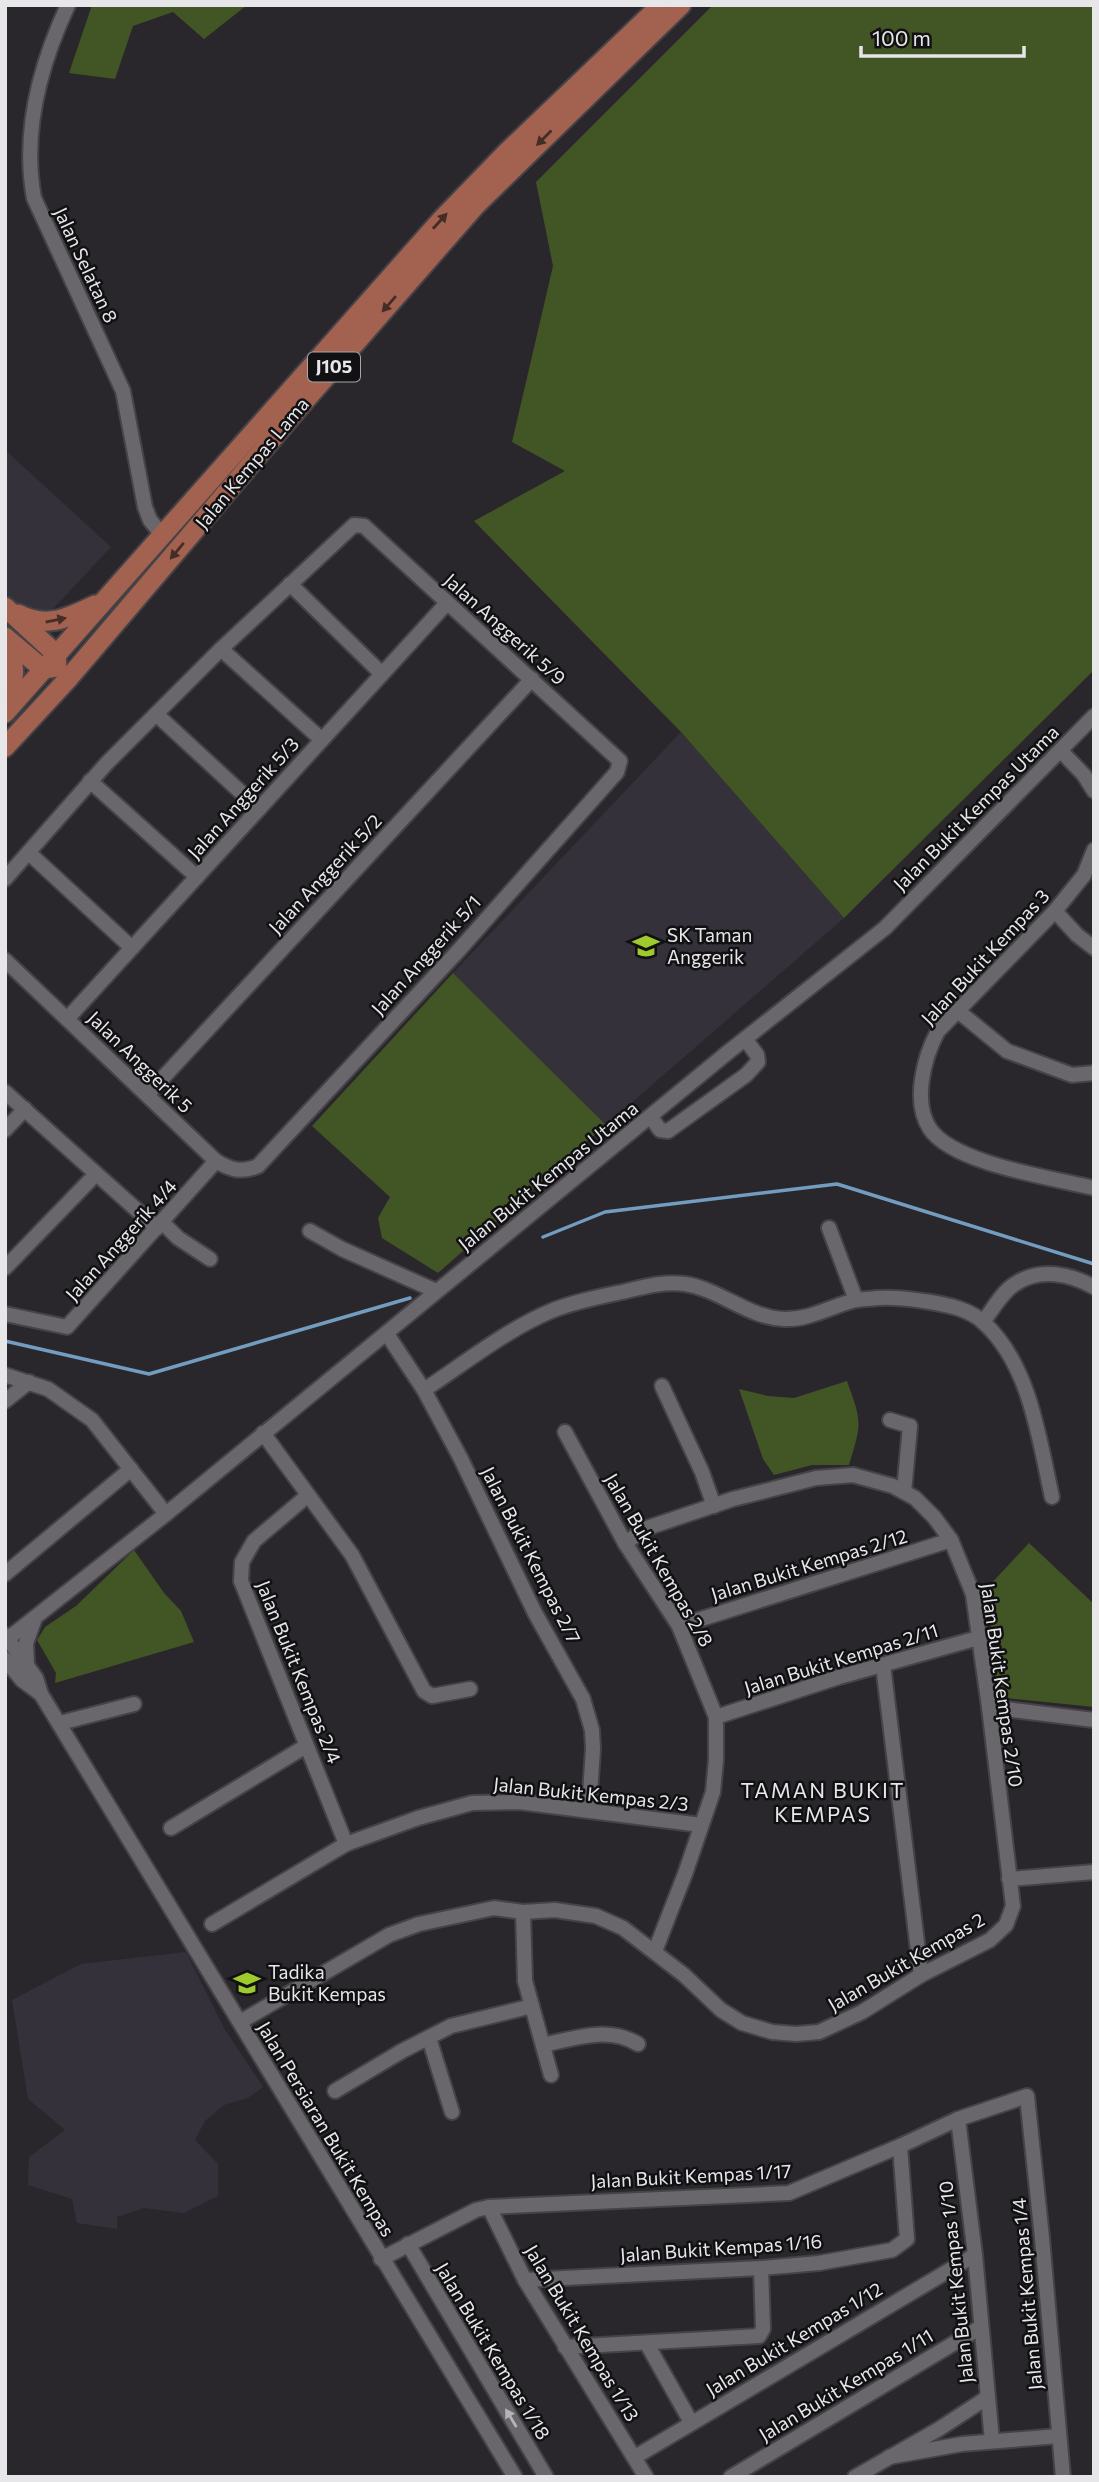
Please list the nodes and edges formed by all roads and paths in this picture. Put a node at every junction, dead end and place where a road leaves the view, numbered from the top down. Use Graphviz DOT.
graph roads {
  1 [pos="68,5"];
  2 [pos="661,5"];
  3 [pos="681,5"];
  4 [pos="163,536"];
  5 [pos="290,584"];
  6 [pos="103,601"];
  7 [pos="447,603"];
  8 [pos="6,608"];
  9 [pos="120,619"];
  10 [pos="5,637"];
  11 [pos="5,644"];
  12 [pos="221,649"];
  13 [pos="52,663"];
  14 [pos="382,674"];
  15 [pos="531,679"];
  16 [pos="5,701"];
  17 [pos="5,713"];
  18 [pos="156,714"];
  19 [pos="1094,716"];
  20 [pos="11,740"];
  21 [pos="322,740"];
  22 [pos="1061,751"];
  23 [pos="620,767"];
  24 [pos="90,781"];
  25 [pos="1094,791"];
  26 [pos="259,809"];
  27 [pos="1094,850"];
  28 [pos="29,853"];
  29 [pos="197,877"];
  30 [pos="5,879"];
  31 [pos="1055,911"];
  32 [pos="132,948"];
  33 [pos="1094,948"];
  34 [pos="5,960"];
  35 [pos="958,1011"];
  36 [pos="68,1019"];
  37 [pos="746,1040"];
  38 [pos="1094,1073"];
  39 [pos="5,1092"];
  40 [pos="147,1095"];
  41 [pos="25,1109"];
  42 [pos="651,1117"];
  43 [pos="5,1130"];
  44 [pos="216,1161"];
  45 [pos="96,1174"];
  46 [pos="1094,1188"];
  47 [pos="159,1225"];
  48 [pos="829,1228"];
  49 [pos="310,1231"];
  50 [pos="210,1259"];
  51 [pos="5,1268"];
  52 [pos="1094,1287"];
  53 [pos="436,1291"];
  54 [pos="856,1300"];
  55 [pos="5,1314"];
  56 [pos="983,1322"];
  57 [pos="387,1334"];
  58 [pos="5,1375"];
  59 [pos="29,1382"];
  60 [pos="662,1386"];
  61 [pos="424,1390"];
  62 [pos="5,1401"];
  63 [pos="890,1420"];
  64 [pos="565,1432"];
  65 [pos="263,1433"];
  66 [pos="131,1469"];
  67 [pos="904,1492"];
  68 [pos="307,1496"];
  69 [pos="1052,1497"];
  70 [pos="714,1506"];
  71 [pos="166,1514"];
  72 [pos="951,1540"];
  73 [pos="625,1543"];
  74 [pos="5,1574"];
  75 [pos="34,1619"];
  76 [pos="679,1626"];
  77 [pos="6,1638"];
  78 [pos="978,1638"];
  79 [pos="5,1659"];
  80 [pos="27,1665"];
  81 [pos="883,1665"];
  82 [pos="470,1689"];
  83 [pos="41,1694"];
  84 [pos="134,1704"];
  85 [pos="989,1707"];
  86 [pos="716,1717"];
  87 [pos="1094,1720"];
  88 [pos="60,1723"];
  89 [pos="306,1746"];
  90 [pos="589,1809"];
  91 [pos="701,1825"];
  92 [pos="171,1828"];
  93 [pos="346,1844"];
  94 [pos="1094,1872"];
  95 [pos="1009,1880"];
  96 [pos="1013,1906"];
  97 [pos="523,1912"];
  98 [pos="212,1924"];
  99 [pos="654,1951"];
  100 [pos="921,1975"];
  101 [pos="532,2006"];
  102 [pos="240,2022"];
  103 [pos="429,2038"];
  104 [pos="638,2044"];
  105 [pos="543,2045"];
  106 [pos="551,2075"];
  107 [pos="335,2091"];
  108 [pos="1028,2108"];
  109 [pos="452,2112"];
  110 [pos="958,2119"];
  111 [pos="900,2146"];
  112 [pos="489,2207"];
  113 [pos="408,2245"];
  114 [pos="975,2255"];
  115 [pos="381,2259"];
  116 [pos="761,2268"];
  117 [pos="525,2280"];
  118 [pos="981,2327"];
  119 [pos="647,2344"];
  120 [pos="565,2347"];
  121 [pos="988,2397"];
  122 [pos="691,2423"];
  123 [pos="1059,2436"];
  124 [pos="992,2441"];
  125 [pos="889,2457"];
  126 [pos="635,2458"];
  127 [pos="515,2477"];
  128 [pos="546,2477"];
  129 [pos="646,2477"];
  130 [pos="731,2477"];
  131 [pos="855,2477"];
  132 [pos="1063,2477"];
  1 -- 4 [label="street, Jalan Selatan 8"];
  4 -- 2 [label="main road, Jalan Kempas Lama / J105, one-way"];
  3 -- 9 [label="main road, Jalan Kempas Lama / J105, one-way"];
  4 -- 6 [label="main road, Jalan Kempas Lama / J105"];
  5 -- 7 [label="street, Jalan Anggerik 5/9"];
  5 -- 12 [label="street"];
  5 -- 14 [label="street"];
  8 -- 6 [label="main road, one-way"];
  6 -- 13 [label="main road, Jalan Kempas Lama / J105"];
  7 -- 14 [label="street, Jalan Anggerik 5/3"];
  7 -- 15 [label="street, Jalan Anggerik 5/9"];
  8 -- 13 [label="main road"];
  9 -- 13 [label="main road"];
  9 -- 20 [label="main road, Jalan Kempas Lama / J105"];
  10 -- 13 [label="main road"];
  11 -- 16 [label="main road"];
  12 -- 18 [label="street"];
  12 -- 21 [label="street"];
  13 -- 17 [label="main road, Jalan Kempas Lama / J105"];
  13 -- 20 [label="main road"];
  14 -- 21 [label="street, Jalan Anggerik 5/3"];
  15 -- 23 [label="street, Jalan Anggerik 5/9"];
  15 -- 40 [label="street, Jalan Anggerik 5/2"];
  18 -- 24 [label="street"];
  18 -- 26 [label="street"];
  19 -- 22 [label="street, Jalan Bukit Kempas Utama"];
  21 -- 26 [label="street, Jalan Anggerik 5/3"];
  22 -- 25 [label="street"];
  22 -- 37 [label="street, Jalan Bukit Kempas Utama"];
  23 -- 44 [label="street, Jalan Anggerik 5/1"];
  24 -- 28 [label="street"];
  24 -- 29 [label="street"];
  26 -- 29 [label="street, Jalan Anggerik 5/3"];
  27 -- 31 [label="street, Jalan Bukit Kempas 3"];
  28 -- 30 [label="street"];
  28 -- 32 [label="street"];
  29 -- 32 [label="street, Jalan Anggerik 5/3"];
  31 -- 33 [label="street"];
  31 -- 35 [label="street, Jalan Bukit Kempas 3"];
  32 -- 36 [label="street, Jalan Anggerik 5/3"];
  34 -- 36 [label="street, Jalan Anggerik 5"];
  35 -- 38 [label="street"];
  35 -- 46 [label="street, Jalan Bukit Kempas 3"];
  36 -- 40 [label="street, Jalan Anggerik 5"];
  37 -- 42 [label="street, Jalan Bukit Kempas Utama"];
  37 -- 42 [label="street"];
  39 -- 41 [label="street"];
  40 -- 44 [label="street, Jalan Anggerik 5"];
  41 -- 43 [label="street"];
  41 -- 45 [label="street"];
  42 -- 53 [label="street, Jalan Bukit Kempas Utama"];
  44 -- 47 [label="street, Jalan Anggerik 4/4"];
  45 -- 47 [label="street"];
  45 -- 51 [label="street"];
  47 -- 50 [label="street"];
  47 -- 55 [label="street, Jalan Anggerik 4/4"];
  48 -- 54 [label="street"];
  49 -- 53 [label="street"];
  52 -- 56 [label="street"];
  53 -- 57 [label="street, Jalan Bukit Kempas Utama"];
  54 -- 56 [label="street"];
  54 -- 61 [label="street"];
  56 -- 69 [label="street"];
  57 -- 61 [label="street, Jalan Bukit Kempas 2/7"];
  57 -- 65 [label="street, Jalan Bukit Kempas Utama"];
  58 -- 59 [label="street"];
  59 -- 62 [label="street"];
  59 -- 66 [label="street"];
  60 -- 70 [label="street"];
  61 -- 90 [label="street, Jalan Bukit Kempas 2/7"];
  63 -- 67 [label="street"];
  64 -- 73 [label="street, Jalan Bukit Kempas 2/8"];
  65 -- 68 [label="street"];
  65 -- 71 [label="street, Jalan Bukit Kempas Utama"];
  66 -- 71 [label="street"];
  66 -- 74 [label="street"];
  67 -- 70 [label="street, Jalan Bukit Kempas 2/10"];
  67 -- 72 [label="street, Jalan Bukit Kempas 2/10"];
  68 -- 82 [label="street"];
  68 -- 89 [label="street, Jalan Bukit Kempas 2/4"];
  70 -- 73 [label="street, Jalan Bukit Kempas 2/10"];
  71 -- 75 [label="street, Jalan Bukit Kempas Utama"];
  72 -- 76 [label="street, Jalan Bukit Kempas 2/12"];
  72 -- 78 [label="street, Jalan Bukit Kempas 2/10"];
  73 -- 76 [label="street, Jalan Bukit Kempas 2/8"];
  75 -- 77 [label="street, Jalan Bukit Kempas Utama"];
  75 -- 80 [label="street"];
  76 -- 86 [label="street, Jalan Bukit Kempas 2/8"];
  77 -- 80 [label="street, Jalan Persiaran Bukit Kempas"];
  78 -- 81 [label="street, Jalan Bukit Kempas 2/11"];
  78 -- 85 [label="street, Jalan Bukit Kempas 2/10"];
  79 -- 83 [label="street, Jalan Persiaran Bukit Kempas"];
  80 -- 83 [label="street, Jalan Persiaran Bukit Kempas"];
  81 -- 86 [label="street, Jalan Bukit Kempas 2/11"];
  81 -- 100 [label="street"];
  83 -- 88 [label="street, Jalan Persiaran Bukit Kempas"];
  84 -- 88 [label="street"];
  85 -- 87 [label="street"];
  85 -- 95 [label="street, Jalan Bukit Kempas 2/10"];
  86 -- 91 [label="street, Jalan Bukit Kempas 2/8"];
  88 -- 102 [label="street, Jalan Persiaran Bukit Kempas"];
  89 -- 92 [label="street"];
  89 -- 93 [label="street, Jalan Bukit Kempas 2/4"];
  90 -- 91 [label="street, Jalan Bukit Kempas 2/3"];
  90 -- 93 [label="street, Jalan Bukit Kempas 2/3"];
  91 -- 99 [label="street, Jalan Bukit Kempas 2/8"];
  93 -- 98 [label="street, Jalan Bukit Kempas 2/3"];
  94 -- 95 [label="street"];
  95 -- 96 [label="street, Jalan Bukit Kempas 2/10"];
  96 -- 100 [label="street, Jalan Bukit Kempas 2"];
  97 -- 99 [label="street, Jalan Bukit Kempas 2"];
  97 -- 101 [label="street"];
  97 -- 102 [label="street, Jalan Bukit Kempas 2"];
  99 -- 100 [label="street, Jalan Bukit Kempas 2"];
  101 -- 103 [label="street"];
  101 -- 105 [label="street"];
  102 -- 115 [label="street, Jalan Persiaran Bukit Kempas"];
  103 -- 107 [label="street"];
  103 -- 109 [label="street"];
  104 -- 105 [label="street"];
  105 -- 106 [label="street"];
  108 -- 110 [label="street, Jalan Bukit Kempas 1/17"];
  108 -- 123 [label="street, Jalan Bukit Kempas 1/4"];
  110 -- 111 [label="street, Jalan Bukit Kempas 1/17"];
  110 -- 114 [label="street, Jalan Bukit Kempas 1/10"];
  111 -- 112 [label="street, Jalan Bukit Kempas 1/17"];
  111 -- 116 [label="street, Jalan Bukit Kempas 1/16"];
  112 -- 113 [label="street, Jalan Bukit Kempas 1/17"];
  112 -- 117 [label="street, Jalan Bukit Kempas 1/13"];
  113 -- 115 [label="street, Jalan Bukit Kempas 1/17"];
  128 -- 113 [label="street, Jalan Bukit Kempas 1/18, one-way"];
  114 -- 118 [label="street, Jalan Bukit Kempas 1/10"];
  114 -- 122 [label="street, Jalan Bukit Kempas 1/12"];
  115 -- 127 [label="street, Jalan Persiaran Bukit Kempas"];
  116 -- 117 [label="street, Jalan Bukit Kempas 1/16"];
  116 -- 119 [label="street"];
  117 -- 120 [label="street, Jalan Bukit Kempas 1/13"];
  118 -- 121 [label="street, Jalan Bukit Kempas 1/10"];
  118 -- 130 [label="street, Jalan Bukit Kempas 1/11"];
  119 -- 120 [label="street"];
  119 -- 122 [label="street"];
  120 -- 126 [label="street, Jalan Bukit Kempas 1/13"];
  121 -- 124 [label="street, Jalan Bukit Kempas 1/10"];
  121 -- 125 [label="street"];
  122 -- 126 [label="street, Jalan Bukit Kempas 1/12"];
  123 -- 124 [label="street"];
  123 -- 132 [label="street, Jalan Bukit Kempas 1/4"];
  124 -- 125 [label="street"];
  125 -- 131 [label="street"];
  126 -- 129 [label="street, Jalan Bukit Kempas 1/13"];
}
